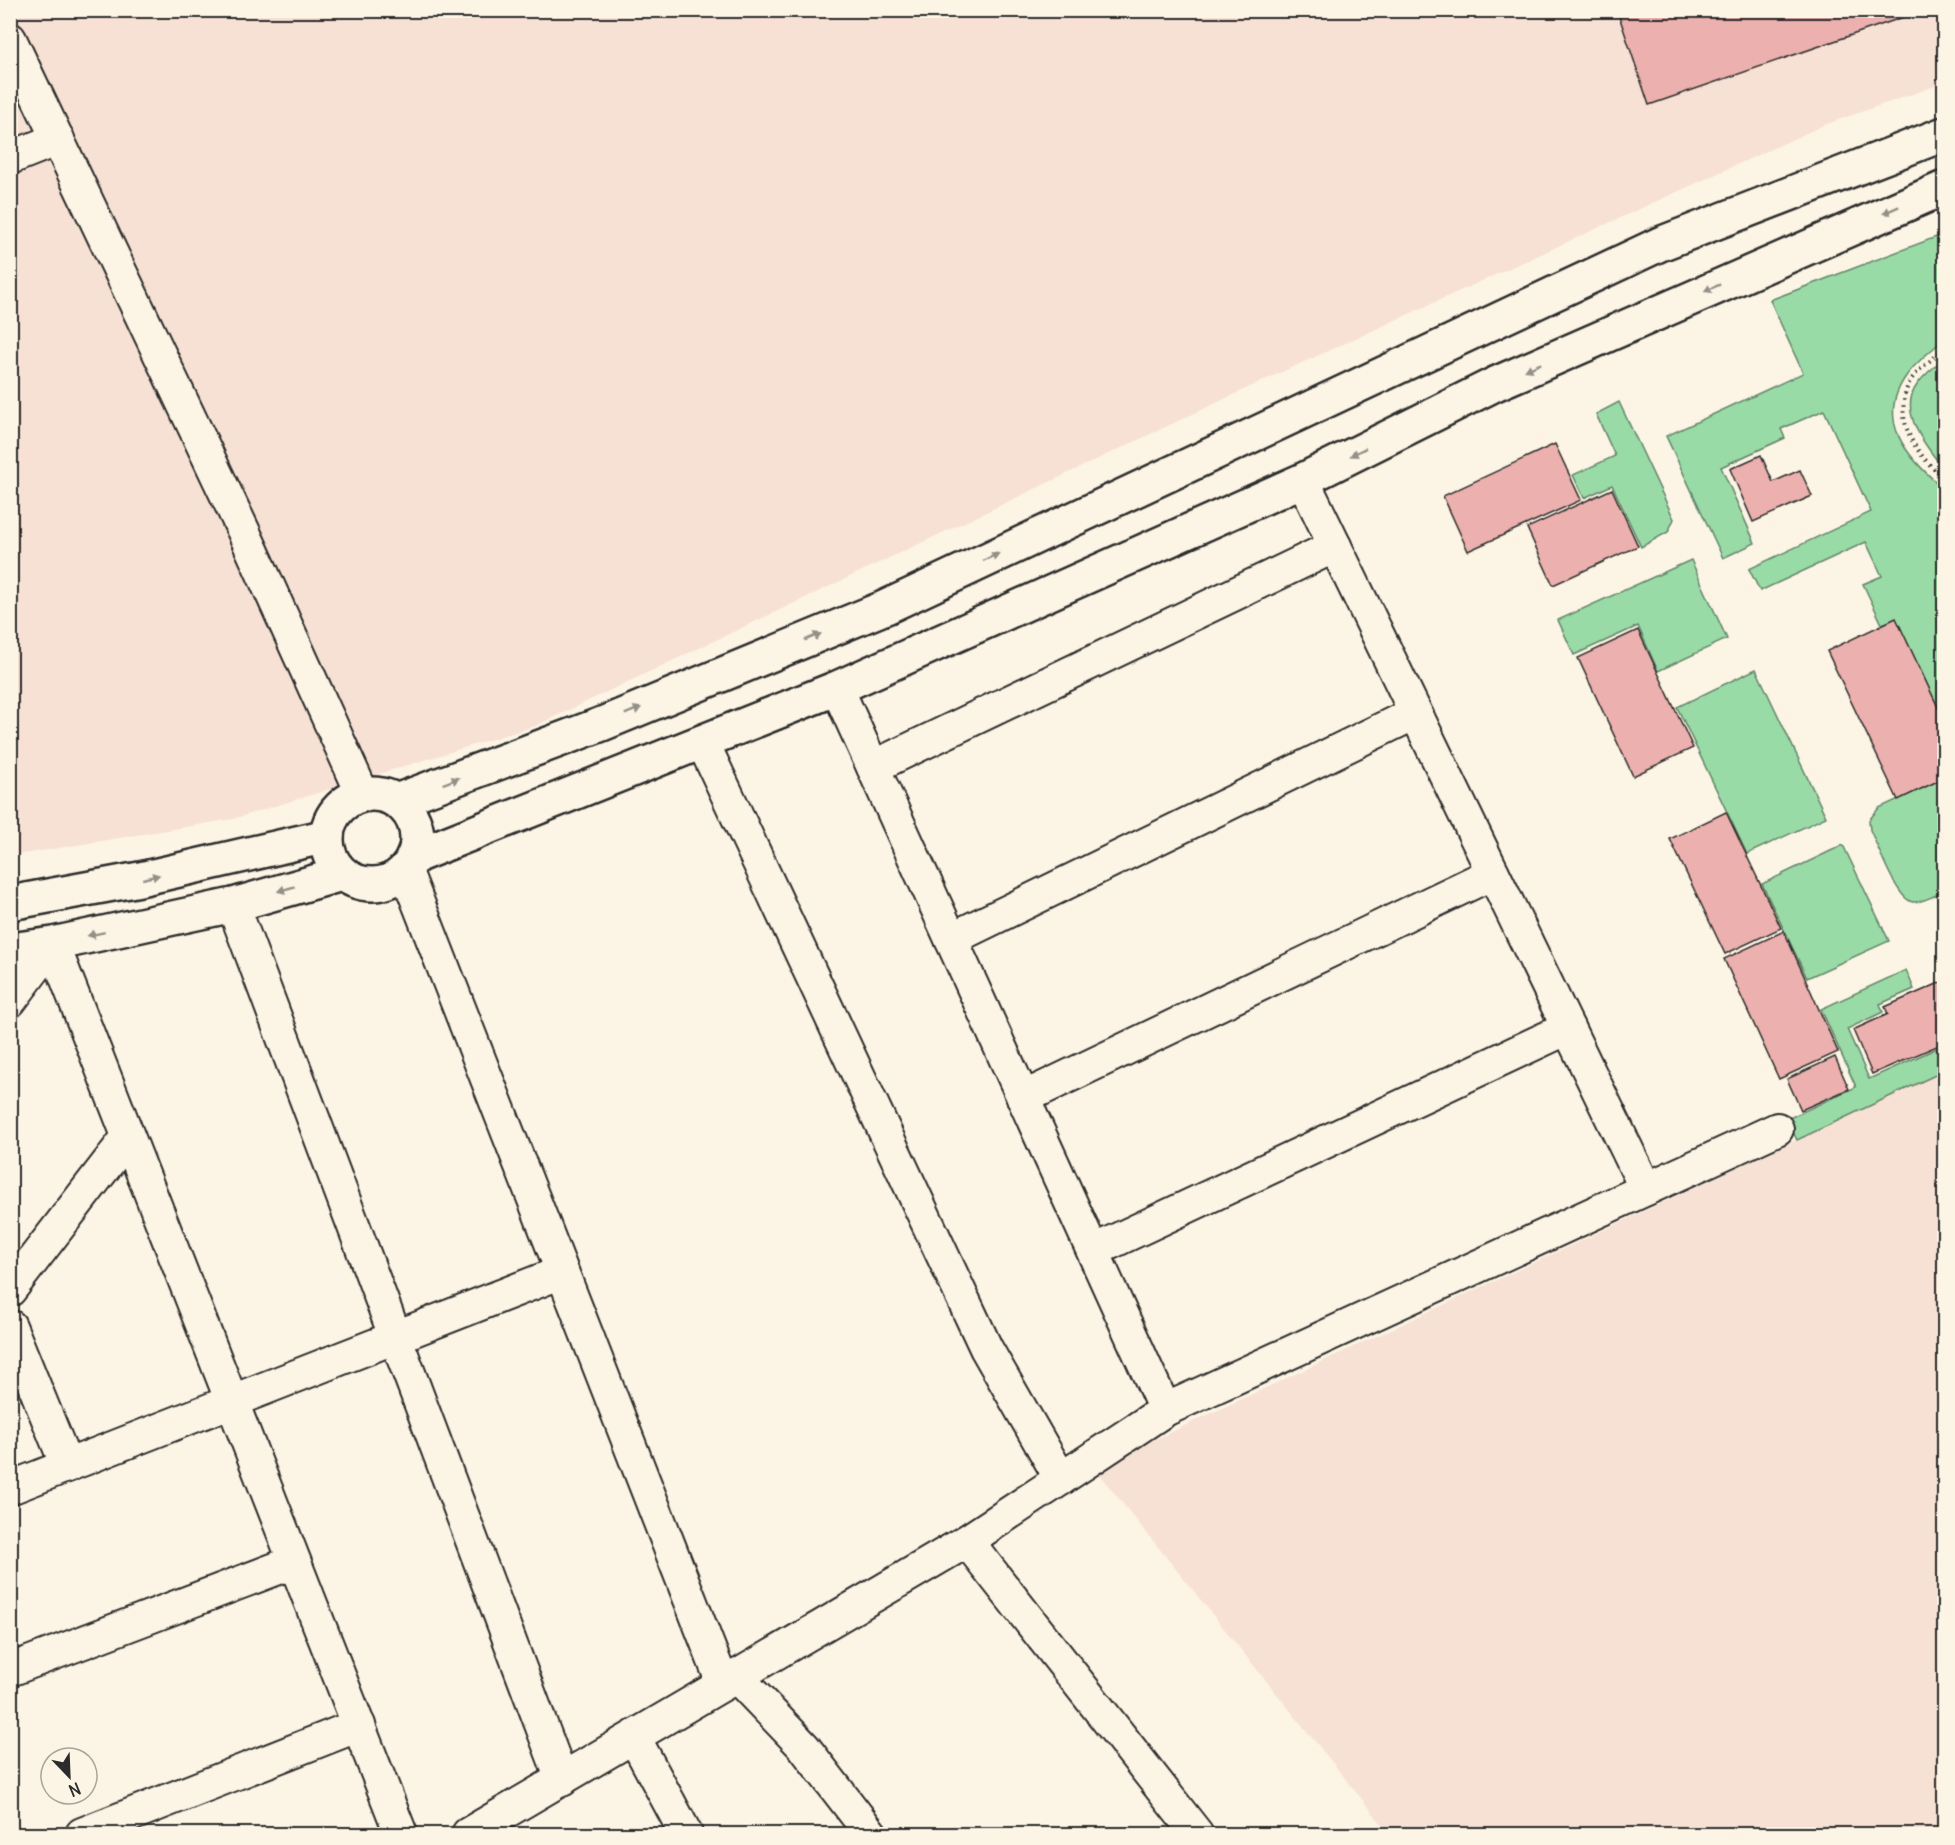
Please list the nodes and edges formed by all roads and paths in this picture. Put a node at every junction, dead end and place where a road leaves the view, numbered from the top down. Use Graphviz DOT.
graph roads {
  1 [pos="10,39"];
  2 [pos="1944,134"];
  3 [pos="58,139"];
  4 [pos="10,158"];
  5 [pos="1944,188"];
  6 [pos="1944,349"];
  7 [pos="1944,479"];
  8 [pos="1303,480"];
  9 [pos="1335,546"];
  10 [pos="837,688"];
  11 [pos="1415,713"];
  12 [pos="703,743"];
  13 [pos="873,767"];
  14 [pos="363,795"];
  15 [pos="396,801"];
  16 [pos="327,836"];
  17 [pos="409,863"];
  18 [pos="1493,873"];
  19 [pos="342,874"];
  20 [pos="10,903"];
  21 [pos="233,904"];
  22 [pos="951,939"];
  23 [pos="52,944"];
  24 [pos="10,950"];
  25 [pos="10,1000"];
  26 [pos="1568,1028"];
  27 [pos="1023,1098"];
  28 [pos="1777,1129"];
  29 [pos="128,1137"];
  30 [pos="1646,1189"];
  31 [pos="1093,1251"];
  32 [pos="562,1272"];
  33 [pos="10,1290"];
  34 [pos="10,1326"];
  35 [pos="395,1337"];
  36 [pos="232,1401"];
  37 [pos="1165,1410"];
  38 [pos="67,1466"];
  39 [pos="1060,1479"];
  40 [pos="10,1488"];
  41 [pos="967,1540"];
  42 [pos="294,1562"];
  43 [pos="10,1670"];
  44 [pos="729,1680"];
  45 [pos="359,1725"];
  46 [pos="634,1737"];
  47 [pos="562,1780"];
  48 [pos="478,1832"];
  49 [pos="82,1834"];
  50 [pos="401,1834"];
  51 [pos="686,1834"];
  52 [pos="871,1834"];
  53 [pos="1197,1834"];
  1 -- 3 [label="street"];
  15 -- 2 [label="street, one-way"];
  3 -- 4 [label="street"];
  3 -- 14 [label="street"];
  5 -- 8 [label="street, one-way"];
  6 -- 7 [label="path"];
  8 -- 9 [label="street"];
  8 -- 10 [label="street"];
  9 -- 11 [label="street"];
  9 -- 13 [label="street"];
  10 -- 12 [label="street"];
  10 -- 13 [label="street"];
  11 -- 18 [label="street"];
  11 -- 22 [label="street"];
  12 -- 17 [label="street"];
  12 -- 39 [label="street"];
  13 -- 22 [label="street"];
  14 -- 15 [label="street"];
  14 -- 16 [label="street"];
  15 -- 17 [label="street"];
  16 -- 19 [label="street"];
  20 -- 16 [label="street, one-way"];
  17 -- 19 [label="street"];
  17 -- 32 [label="street"];
  18 -- 26 [label="street"];
  18 -- 27 [label="street"];
  19 -- 21 [label="street, one-way"];
  21 -- 23 [label="street, one-way"];
  21 -- 35 [label="street"];
  22 -- 27 [label="street"];
  23 -- 24 [label="street"];
  23 -- 25 [label="street"];
  23 -- 29 [label="street"];
  26 -- 30 [label="street"];
  26 -- 31 [label="street"];
  27 -- 31 [label="street"];
  28 -- 30 [label="street"];
  29 -- 33 [label="street"];
  29 -- 36 [label="street"];
  30 -- 37 [label="street"];
  31 -- 37 [label="street"];
  32 -- 35 [label="street"];
  32 -- 44 [label="street"];
  34 -- 38 [label="street"];
  35 -- 36 [label="street"];
  35 -- 47 [label="street"];
  36 -- 38 [label="street"];
  36 -- 42 [label="street"];
  37 -- 39 [label="street"];
  38 -- 40 [label="street"];
  39 -- 41 [label="street"];
  41 -- 44 [label="street"];
  41 -- 53 [label="street"];
  42 -- 43 [label="street"];
  42 -- 45 [label="street"];
  44 -- 46 [label="street"];
  44 -- 52 [label="street"];
  45 -- 49 [label="street"];
  45 -- 50 [label="street"];
  46 -- 47 [label="street"];
  46 -- 51 [label="street"];
  47 -- 48 [label="street"];
}
